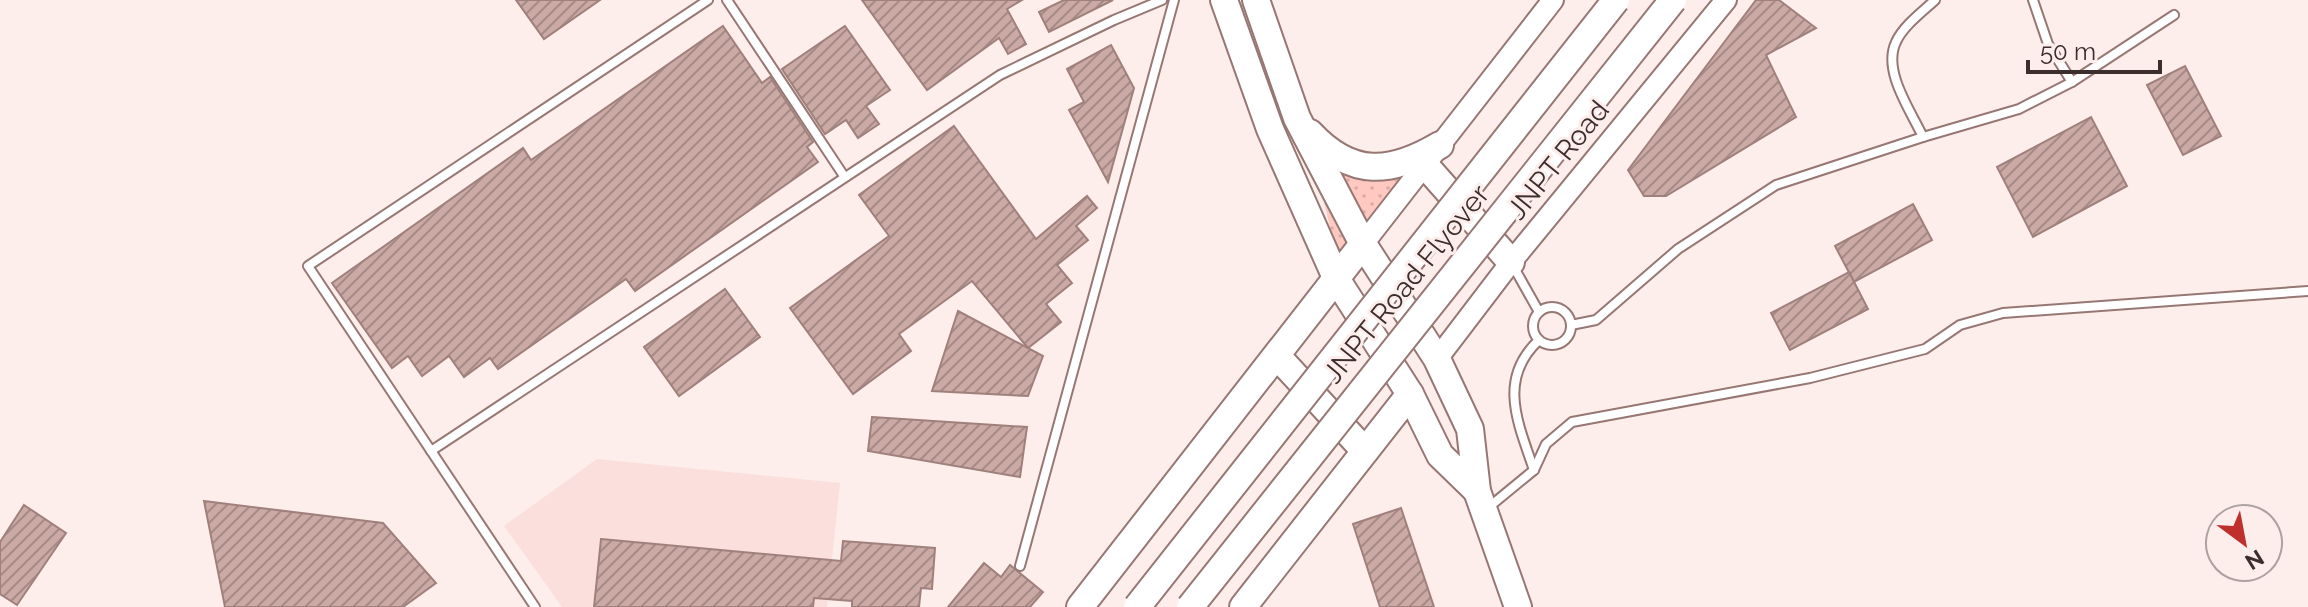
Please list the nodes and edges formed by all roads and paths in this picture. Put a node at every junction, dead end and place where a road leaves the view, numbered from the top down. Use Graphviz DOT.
graph roads {
  1 [pos="708,0"];
  2 [pos="727,0"];
  3 [pos="1162,0"];
  4 [pos="1174,0"];
  5 [pos="1224,0"];
  6 [pos="1256,0"];
  7 [pos="1553,0"];
  8 [pos="1616,0"];
  9 [pos="1673,0"];
  10 [pos="1726,0"];
  11 [pos="1935,0"];
  12 [pos="2033,0"];
  13 [pos="2174,15"];
  14 [pos="2072,82"];
  15 [pos="1297,118"];
  16 [pos="1923,137"];
  17 [pos="1432,155"];
  18 [pos="844,176"];
  19 [pos="1363,244"];
  20 [pos="1511,262"];
  21 [pos="1337,280"];
  22 [pos="2308,291"];
  23 [pos="1539,312"];
  24 [pos="1571,325"];
  25 [pos="1539,340"];
  26 [pos="1277,356"];
  27 [pos="1437,359"];
  28 [pos="1410,394"];
  29 [pos="431,451"];
  30 [pos="1365,451"];
  31 [pos="1534,470"];
  32 [pos="1480,501"];
  33 [pos="1020,566"];
  34 [pos="535,607"];
  35 [pos="1080,607"];
  36 [pos="1137,607"];
  37 [pos="1190,607"];
  38 [pos="1243,607"];
  39 [pos="1518,607"];
  1 -- 29 [label="lane"];
  2 -- 18 [label="lane"];
  3 -- 18 [label="lane"];
  4 -- 33 [label="lane"];
  5 -- 21 [label="highway"];
  6 -- 15 [label="highway"];
  7 -- 17 [label="street"];
  8 -- 36 [label="highway, JNPT Road Flyover, bridge"];
  9 -- 37 [label="highway, JNPT Road Flyover, bridge"];
  10 -- 20 [label="street, JNPT Road"];
  11 -- 16 [label="lane"];
  12 -- 14 [label="lane"];
  13 -- 14 [label="lane"];
  14 -- 16 [label="lane"];
  15 -- 17 [label="highway"];
  15 -- 19 [label="highway"];
  16 -- 24 [label="lane"];
  17 -- 19 [label="street"];
  17 -- 20 [label="highway"];
  18 -- 29 [label="lane"];
  19 -- 21 [label="highway"];
  19 -- 27 [label="highway"];
  20 -- 23 [label="lane"];
  20 -- 27 [label="street, JNPT Road"];
  21 -- 26 [label="highway"];
  21 -- 28 [label="highway"];
  22 -- 31 [label="lane"];
  23 -- 24 [label="lane"];
  23 -- 25 [label="lane"];
  24 -- 25 [label="lane"];
  25 -- 31 [label="lane"];
  26 -- 30 [label="highway"];
  26 -- 35 [label="highway"];
  27 -- 32 [label="highway"];
  28 -- 30 [label="highway"];
  28 -- 32 [label="highway"];
  29 -- 34 [label="lane"];
  30 -- 38 [label="highway"];
  31 -- 32 [label="lane"];
  32 -- 39 [label="highway"];
}
